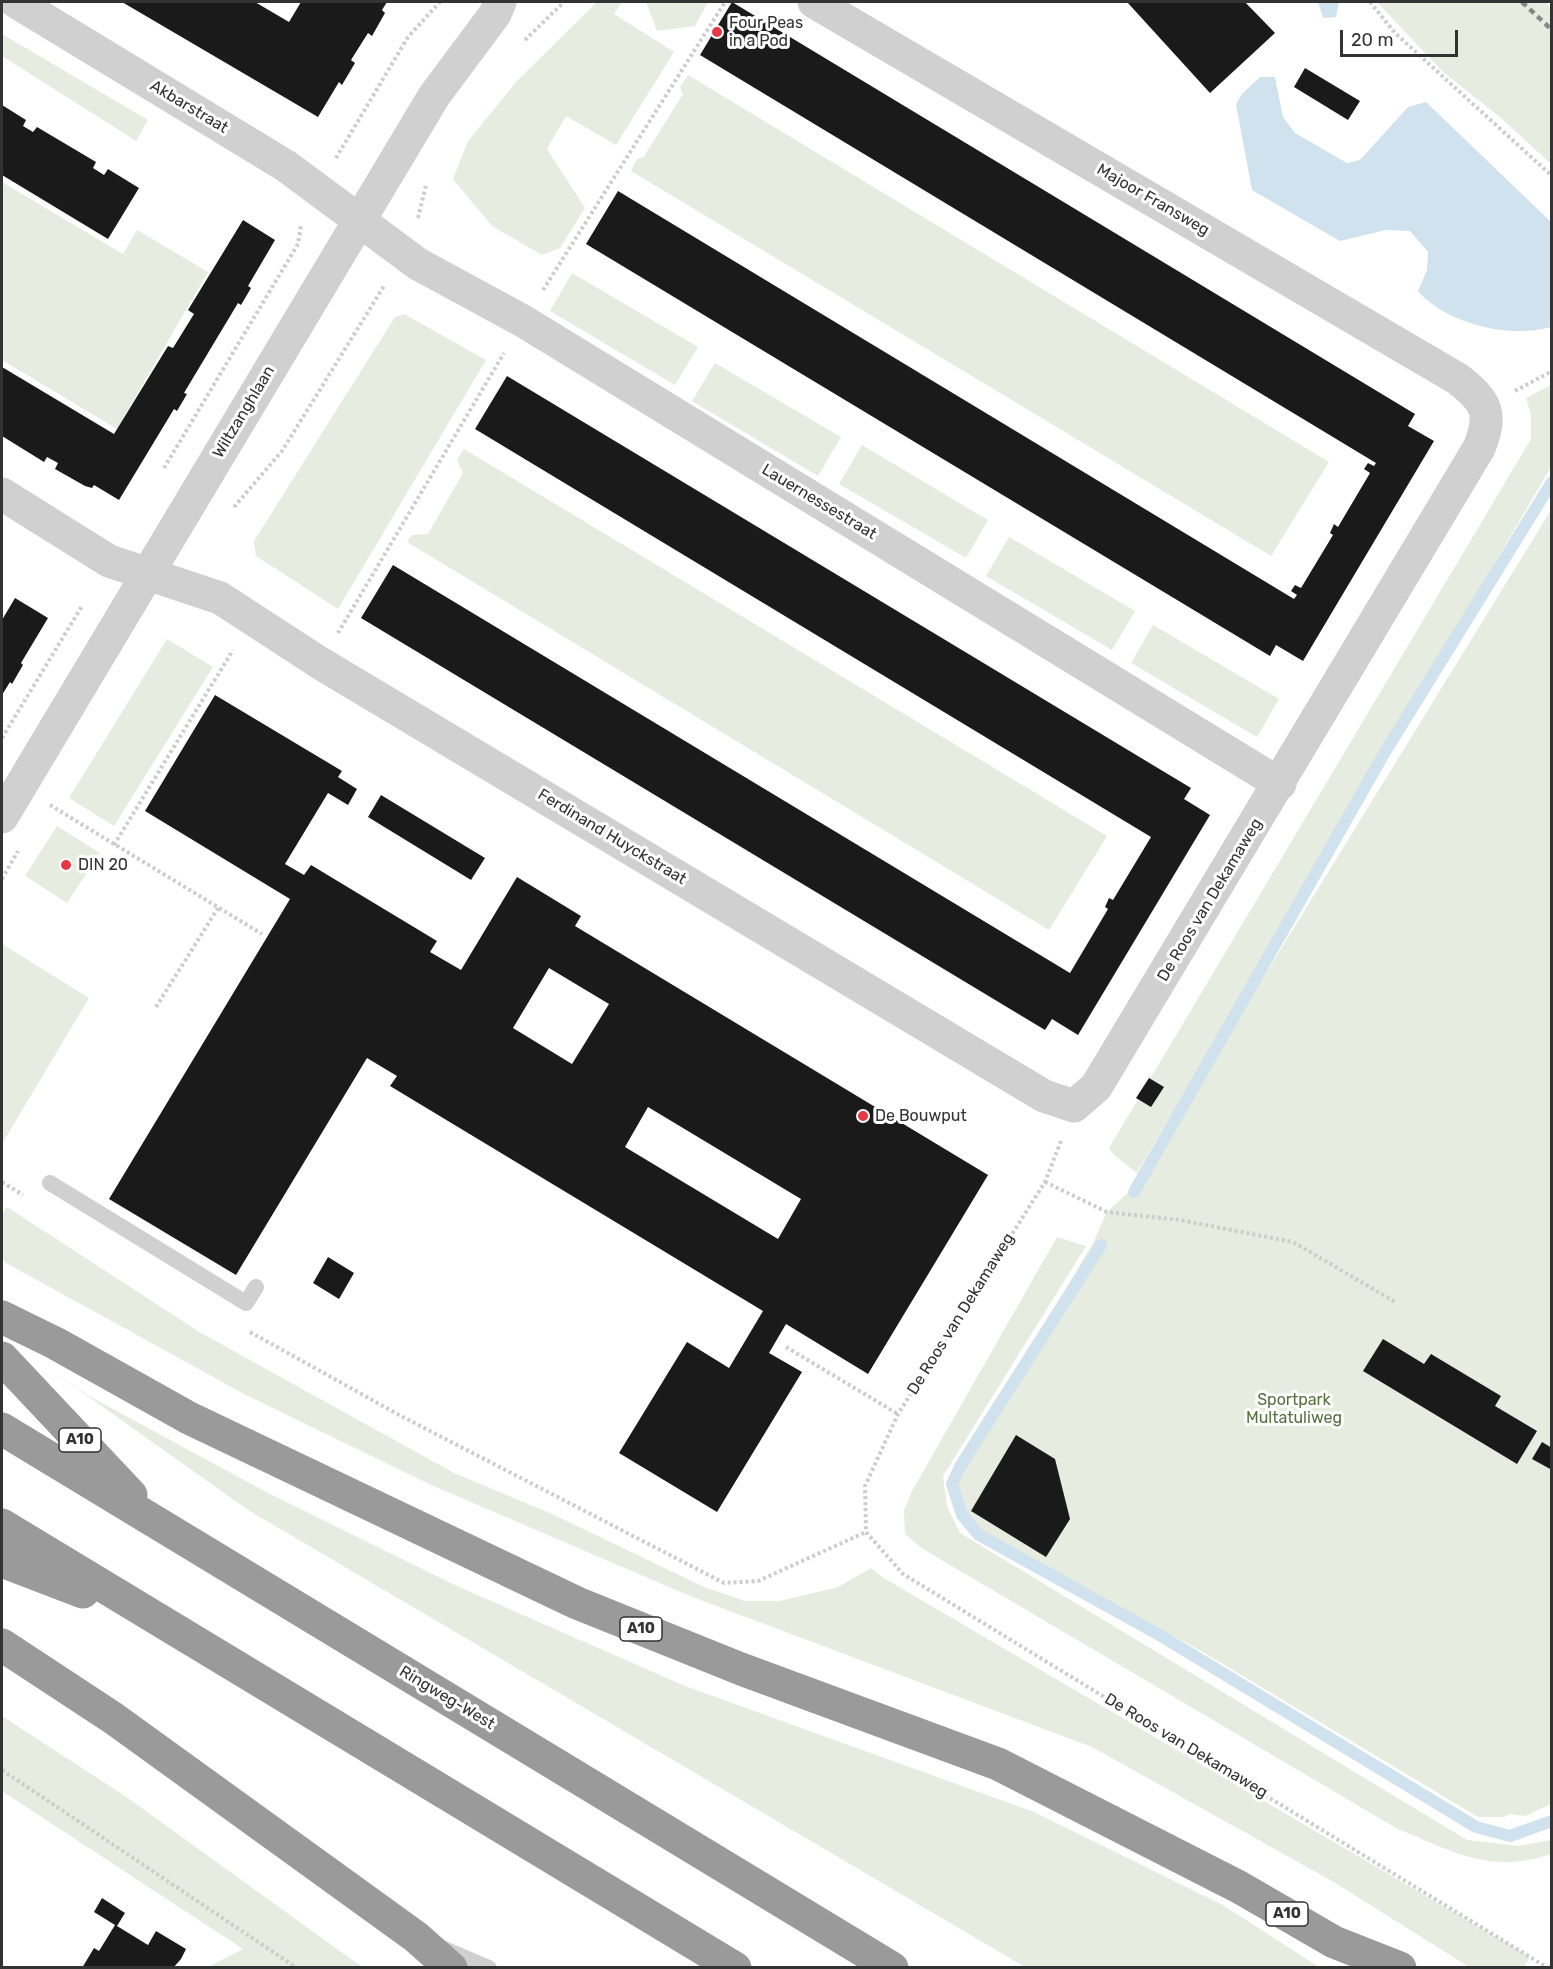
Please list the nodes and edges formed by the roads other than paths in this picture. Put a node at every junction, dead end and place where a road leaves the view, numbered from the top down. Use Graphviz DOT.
graph roads {
  1 [pos="16,2"];
  2 [pos="814,2"];
  3 [pos="505,6"];
  4 [pos="359,219"];
  5 [pos="1486,407"];
  6 [pos="2,494"];
  7 [pos="147,574"];
  8 [pos="1280,784"];
  9 [pos="2,818"];
  10 [pos="1074,1106"];
  11 [pos="50,1183"];
  12 [pos="256,1287"];
  13 [pos="2,1317"];
  14 [pos="2,1358"];
  15 [pos="2,1429"];
  16 [pos="156,1523"];
  17 [pos="2,1525"];
  18 [pos="2,1561"];
  19 [pos="158,1620"];
  20 [pos="2,1645"];
  21 [pos="416,1937"];
  22 [pos="1334,1942"];
  23 [pos="451,1968"];
  24 [pos="489,1968"];
  25 [pos="735,1968"];
  26 [pos="892,1968"];
  27 [pos="1365,1968"];
  28 [pos="1400,1968"];
  1 -- 4 [label="street, Akbarstraat"];
  2 -- 5 [label="street, Majoor Fransweg"];
  3 -- 4 [label="street, Wiltzanghlaan"];
  4 -- 7 [label="street, Wiltzanghlaan"];
  4 -- 8 [label="street, Lauernessestraat"];
  5 -- 8 [label="street, De Roos van Dekamaweg"];
  6 -- 7 [label="street, Ferdinand Huyckstraat"];
  7 -- 9 [label="street, Wiltzanghlaan"];
  7 -- 10 [label="street, Ferdinand Huyckstraat"];
  8 -- 10 [label="street, De Roos van Dekamaweg"];
  11 -- 12 [label="lane"];
  13 -- 22 [label="highway, A10"];
  14 -- 16 [label="highway, A10"];
  15 -- 16 [label="highway, Ringweg-West / A10"];
  16 -- 26 [label="highway, Ringweg-West / A10"];
  17 -- 19 [label="highway"];
  18 -- 19 [label="highway"];
  19 -- 25 [label="highway"];
  20 -- 21 [label="highway"];
  21 -- 23 [label="highway"];
  21 -- 24 [label="lane"];
  22 -- 27 [label="highway, A10"];
  22 -- 28 [label="highway, A10"];
}
